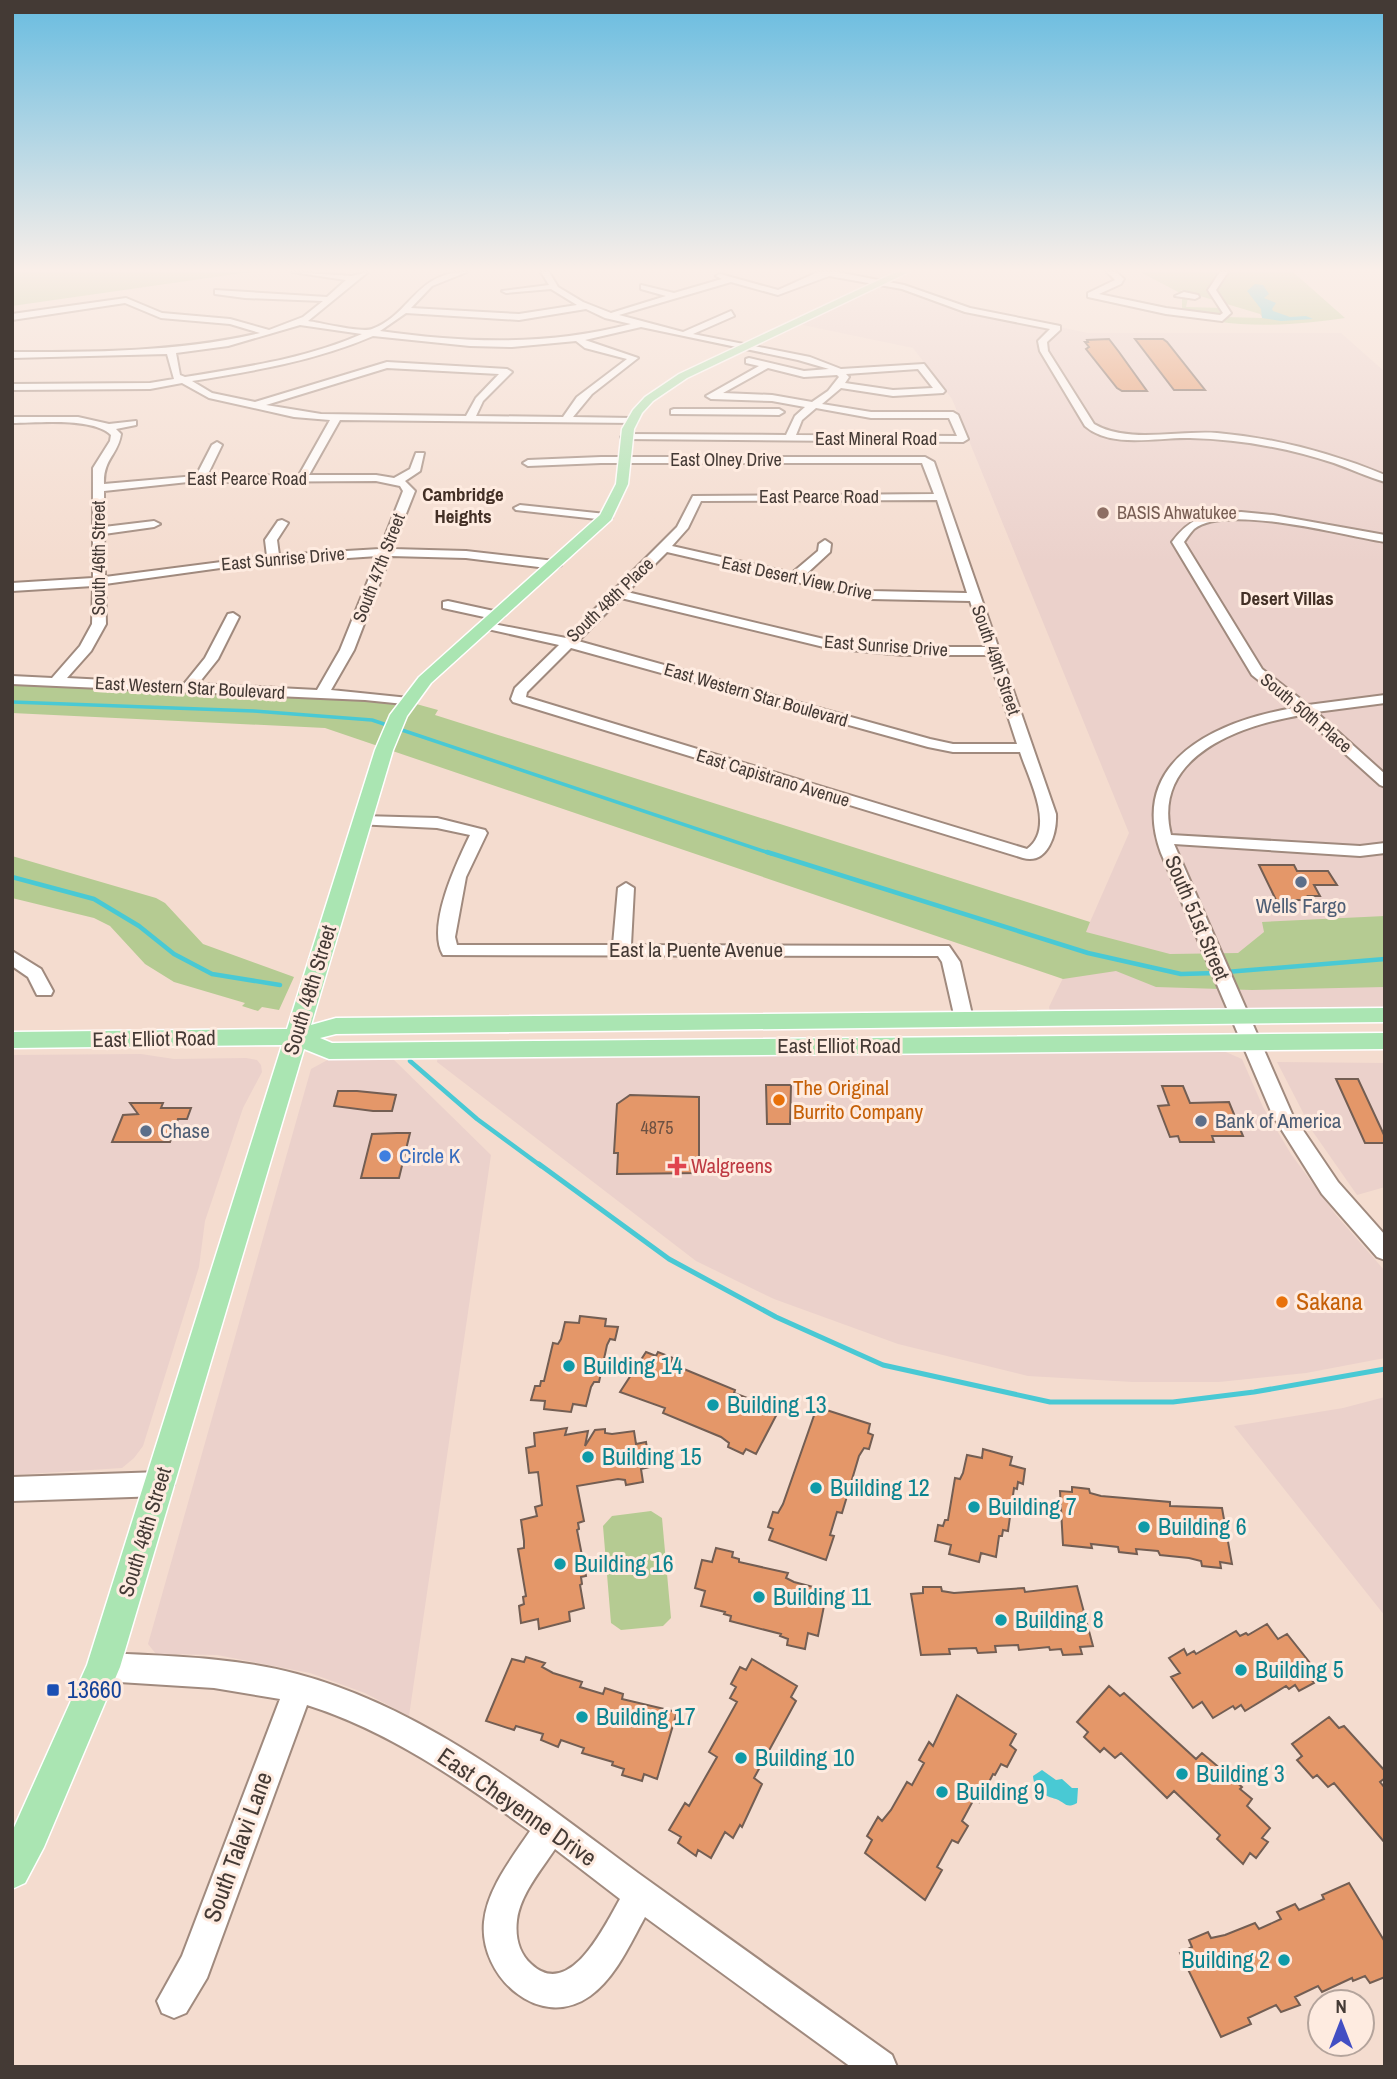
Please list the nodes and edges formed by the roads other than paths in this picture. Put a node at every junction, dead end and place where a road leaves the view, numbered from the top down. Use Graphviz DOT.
graph roads {
  1 [pos="173,369"];
  2 [pos="250,369"];
  3 [pos="373,369"];
  4 [pos="456,369"];
  5 [pos="618,369"];
  6 [pos="700,369"];
  7 [pos="761,369"];
  8 [pos="780,369"];
  9 [pos="835,369"];
  10 [pos="877,369"];
  11 [pos="923,369"];
  12 [pos="1055,369"];
  13 [pos="840,372"];
  14 [pos="183,382"];
  15 [pos="840,385"];
  16 [pos="12,387"];
  17 [pos="46,387"];
  18 [pos="712,396"];
  19 [pos="32,400"];
  20 [pos="257,405"];
  21 [pos="389,405"];
  22 [pos="813,405"];
  23 [pos="22,410"];
  24 [pos="674,412"];
  25 [pos="706,412"];
  26 [pos="755,412"];
  27 [pos="779,412"];
  28 [pos="337,418"];
  29 [pos="470,418"];
  30 [pos="568,418"];
  31 [pos="382,419"];
  32 [pos="12,420"];
  33 [pos="632,421"];
  34 [pos="132,423"];
  35 [pos="109,427"];
  36 [pos="626,437"];
  37 [pos="740,437"];
  38 [pos="790,437"];
  39 [pos="217,445"];
  40 [pos="420,454"];
  41 [pos="625,460"];
  42 [pos="925,460"];
  43 [pos="528,463"];
  44 [pos="200,479"];
  45 [pos="302,479"];
  46 [pos="1385,479"];
  47 [pos="396,482"];
  48 [pos="98,488"];
  49 [pos="940,497"];
  50 [pos="697,498"];
  51 [pos="520,508"];
  52 [pos="606,517"];
  53 [pos="282,523"];
  54 [pos="154,524"];
  55 [pos="99,531"];
  56 [pos="1385,539"];
  57 [pos="825,544"];
  58 [pos="664,548"];
  59 [pos="384,553"];
  60 [pos="274,557"];
  61 [pos="555,565"];
  62 [pos="793,579"];
  63 [pos="100,580"];
  64 [pos="12,587"];
  65 [pos="617,593"];
  66 [pos="975,597"];
  67 [pos="448,605"];
  68 [pos="233,617"];
  69 [pos="493,620"];
  70 [pos="566,642"];
  71 [pos="993,651"];
  72 [pos="12,680"];
  73 [pos="56,682"];
  74 [pos="188,688"];
  75 [pos="322,694"];
  76 [pos="518,699"];
  77 [pos="1385,699"];
  78 [pos="404,708"];
  79 [pos="1305,710"];
  80 [pos="1026,748"];
  81 [pos="1385,782"];
  82 [pos="362,821"];
  83 [pos="1164,839"];
  84 [pos="1385,848"];
  85 [pos="1030,855"];
  86 [pos="626,888"];
  87 [pos="622,950"];
  88 [pos="12,957"];
  89 [pos="44,991"];
  90 [pos="1385,1015"];
  91 [pos="1240,1018"];
  92 [pos="964,1019"];
  93 [pos="719,1023"];
  94 [pos="296,1037"];
  95 [pos="12,1040"];
  96 [pos="1385,1041"];
  97 [pos="1251,1042"];
  98 [pos="719,1047"];
  99 [pos="1385,1251"];
  100 [pos="161,1484"];
  101 [pos="12,1489"];
  102 [pos="103,1667"];
  103 [pos="298,1689"];
  104 [pos="550,1828"];
  105 [pos="12,1870"];
  106 [pos="641,1894"];
  107 [pos="174,2001"];
  108 [pos="880,2067"];
  1 -- 14 [label="street"];
  2 -- 14 [label="street"];
  3 -- 20 [label="street"];
  4 -- 29 [label="street"];
  5 -- 30 [label="street"];
  6 -- 33 [label="main road, South 48th Street"];
  7 -- 18 [label="street"];
  8 -- 13 [label="street"];
  9 -- 13 [label="street"];
  10 -- 13 [label="street"];
  11 -- 15 [label="street"];
  12 -- 46 [label="street"];
  13 -- 15 [label="street"];
  14 -- 17 [label="street"];
  14 -- 20 [label="street"];
  15 -- 22 [label="street"];
  16 -- 17 [label="street"];
  17 -- 19 [label="street"];
  18 -- 22 [label="street"];
  18 -- 25 [label="street"];
  20 -- 28 [label="street"];
  21 -- 31 [label="street"];
  22 -- 38 [label="street"];
  22 -- 38 [label="street, East Mineral Road"];
  23 -- 32 [label="street"];
  24 -- 25 [label="street"];
  25 -- 26 [label="street"];
  26 -- 27 [label="street"];
  26 -- 37 [label="street"];
  28 -- 31 [label="street"];
  28 -- 45 [label="street"];
  29 -- 30 [label="street"];
  29 -- 31 [label="street"];
  30 -- 33 [label="street"];
  32 -- 35 [label="street"];
  33 -- 36 [label="main road, South 48th Street"];
  34 -- 35 [label="street"];
  35 -- 48 [label="street, South 46th Street"];
  36 -- 37 [label="street, East Mineral Road"];
  36 -- 41 [label="main road, South 48th Street"];
  37 -- 38 [label="street, East Mineral Road"];
  39 -- 44 [label="street"];
  40 -- 47 [label="street, South 47th Street"];
  41 -- 42 [label="street, East Olney Drive"];
  41 -- 43 [label="street, East Olney Drive"];
  41 -- 52 [label="main road, South 48th Street"];
  42 -- 49 [label="street, South 49th Street"];
  44 -- 45 [label="street, East Pearce Road"];
  44 -- 48 [label="street, East Pearce Road"];
  45 -- 47 [label="street, East Pearce Road"];
  47 -- 59 [label="street, South 47th Street"];
  48 -- 55 [label="street, South 46th Street"];
  49 -- 50 [label="street, East Pearce Road"];
  49 -- 66 [label="street, South 49th Street"];
  50 -- 58 [label="street, South 48th Place"];
  51 -- 52 [label="street"];
  52 -- 61 [label="main road, South 48th Street"];
  53 -- 60 [label="street"];
  54 -- 55 [label="street"];
  55 -- 63 [label="street, South 46th Street"];
  56 -- 79 [label="street, South 50th Place"];
  57 -- 62 [label="street"];
  58 -- 62 [label="street, East Desert View Drive"];
  58 -- 65 [label="street, South 48th Place"];
  59 -- 60 [label="street, East Sunrise Drive"];
  59 -- 61 [label="street, East Sunrise Drive"];
  59 -- 75 [label="street, South 47th Street"];
  60 -- 63 [label="street, East Sunrise Drive"];
  61 -- 69 [label="main road, South 48th Street"];
  62 -- 66 [label="street, East Desert View Drive"];
  63 -- 64 [label="street, East Sunrise Drive"];
  63 -- 73 [label="street, South 46th Street"];
  65 -- 70 [label="street, South 48th Place"];
  65 -- 71 [label="street, East Sunrise Drive"];
  66 -- 71 [label="street, South 49th Street"];
  67 -- 69 [label="street, East Western Star Boulevard"];
  68 -- 74 [label="street"];
  69 -- 70 [label="street, East Western Star Boulevard"];
  69 -- 78 [label="main road, South 48th Street"];
  70 -- 76 [label="street, South 48th Place"];
  70 -- 80 [label="street, East Western Star Boulevard"];
  71 -- 80 [label="street, South 49th Street"];
  72 -- 73 [label="street, East Western Star Boulevard"];
  73 -- 74 [label="street, East Western Star Boulevard"];
  74 -- 75 [label="street, East Western Star Boulevard"];
  75 -- 78 [label="street, East Western Star Boulevard"];
  76 -- 85 [label="street, East Capistrano Avenue"];
  77 -- 79 [label="street, South 51st Street"];
  78 -- 82 [label="main road, South 48th Street"];
  79 -- 81 [label="street, South 50th Place"];
  79 -- 83 [label="street, South 51st Street"];
  80 -- 85 [label="street, South 49th Street"];
  82 -- 87 [label="street, East la Puente Avenue"];
  82 -- 94 [label="main road, South 48th Street"];
  83 -- 84 [label="street"];
  83 -- 91 [label="street, South 51st Street"];
  86 -- 87 [label="street"];
  87 -- 92 [label="street, East la Puente Avenue"];
  88 -- 89 [label="street"];
  90 -- 91 [label="main road, East Elliot Road"];
  91 -- 92 [label="main road, East Elliot Road"];
  91 -- 97 [label="street, South 51st Street"];
  92 -- 93 [label="main road, East Elliot Road"];
  93 -- 94 [label="main road, East Elliot Road"];
  93 -- 98 [label="main road"];
  94 -- 95 [label="main road, East Elliot Road"];
  94 -- 98 [label="main road, East Elliot Road"];
  94 -- 100 [label="main road, South 48th Street"];
  96 -- 97 [label="main road, East Elliot Road"];
  97 -- 98 [label="main road, East Elliot Road"];
  97 -- 99 [label="street, South 51st Street"];
  100 -- 101 [label="street"];
  100 -- 102 [label="main road, South 48th Street"];
  102 -- 103 [label="street, East Cheyenne Drive"];
  102 -- 105 [label="main road, South 48th Street"];
  103 -- 104 [label="street, East Cheyenne Drive"];
  103 -- 107 [label="street, South Talavi Lane"];
  104 -- 106 [label="street, East Cheyenne Drive"];
  104 -- 106 [label="street"];
  106 -- 108 [label="street, East Cheyenne Drive"];
}
